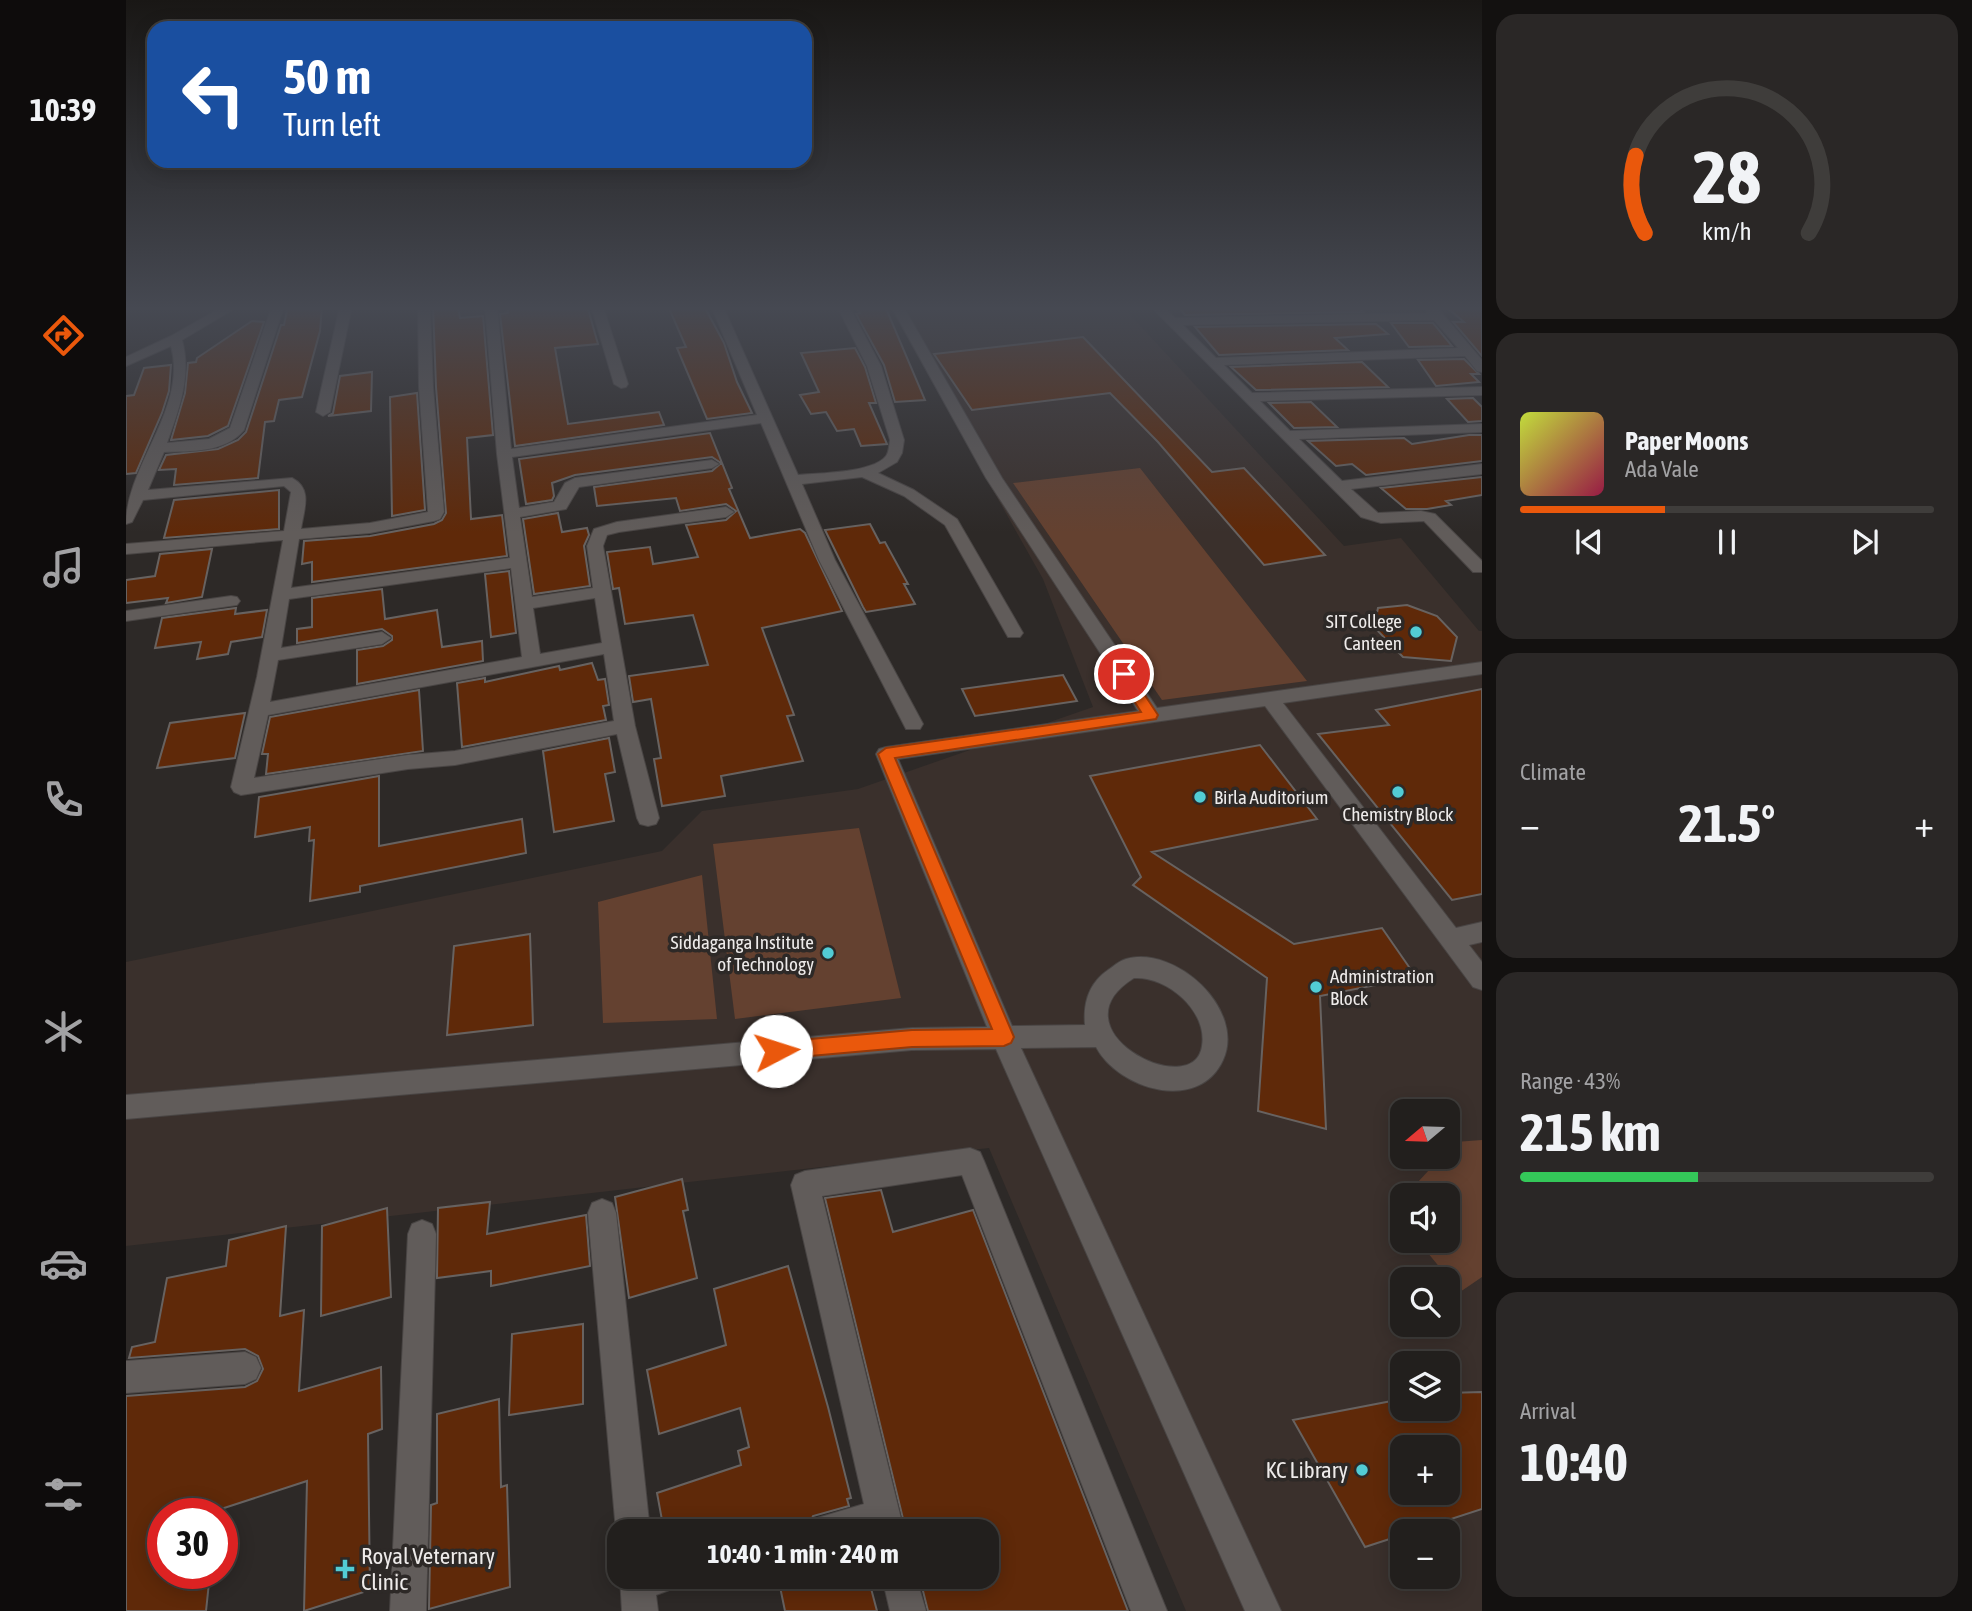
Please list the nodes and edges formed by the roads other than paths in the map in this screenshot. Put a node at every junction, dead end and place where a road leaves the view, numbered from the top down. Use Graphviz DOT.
graph roads {
  1 [pos="178,381"];
  2 [pos="253,381"];
  3 [pos="330,381"];
  4 [pos="426,381"];
  5 [pos="498,381"];
  6 [pos="749,381"];
  7 [pos="879,381"];
  8 [pos="940,381"];
  9 [pos="1231,381"];
  10 [pos="1482,391"];
  11 [pos="1247,397"];
  12 [pos="323,412"];
  13 [pos="765,418"];
  14 [pos="1482,428"];
  15 [pos="1286,435"];
  16 [pos="157,448"];
  17 [pos="505,454"];
  18 [pos="712,464"];
  19 [pos="1482,469"];
  20 [pos="862,471"];
  21 [pos="792,480"];
  22 [pos="1338,486"];
  23 [pos="139,496"];
  24 [pos="726,512"];
  25 [pos="512,514"];
  26 [pos="126,519"];
  27 [pos="292,534"];
  28 [pos="126,549"];
  29 [pos="519,562"];
  30 [pos="1479,568"];
  31 [pos="603,592"];
  32 [pos="284,594"];
  33 [pos="231,601"];
  34 [pos="524,604"];
  35 [pos="126,616"];
  36 [pos="1014,633"];
  37 [pos="383,638"];
  38 [pos="613,647"];
  39 [pos="271,655"];
  40 [pos="532,663"];
  41 [pos="1482,668"];
  42 [pos="1269,698"];
  43 [pos="260,710"];
  44 [pos="1151,715"];
  45 [pos="913,724"];
  46 [pos="625,726"];
  47 [pos="648,818"];
  48 [pos="1482,932"];
  49 [pos="1451,939"];
  50 [pos="1482,980"];
  51 [pos="1100,1036"];
  52 [pos="1004,1037"];
  53 [pos="126,1107"];
  54 [pos="603,1213"];
  55 [pos="422,1234"];
  56 [pos="245,1368"];
  57 [pos="126,1377"];
  58 [pos="632,1519"];
  59 [pos="884,1519"];
  60 [pos="902,1589"];
  61 [pos="408,1611"];
  62 [pos="908,1611"];
  63 [pos="1149,1611"];
  64 [pos="1263,1611"];
  1 -- 16 [label="street"];
  2 -- 16 [label="street"];
  3 -- 12 [label="street"];
  4 -- 27 [label="street"];
  5 -- 17 [label="street"];
  6 -- 13 [label="street"];
  7 -- 20 [label="street"];
  8 -- 44 [label="street"];
  9 -- 11 [label="street"];
  10 -- 11 [label="street"];
  11 -- 15 [label="street"];
  13 -- 17 [label="street"];
  13 -- 21 [label="street"];
  14 -- 15 [label="street"];
  15 -- 22 [label="street"];
  16 -- 23 [label="street"];
  17 -- 25 [label="street"];
  18 -- 25 [label="street"];
  19 -- 22 [label="street"];
  20 -- 21 [label="street"];
  20 -- 36 [label="street"];
  21 -- 45 [label="street"];
  22 -- 30 [label="street"];
  23 -- 26 [label="street"];
  23 -- 27 [label="street"];
  24 -- 31 [label="street"];
  25 -- 29 [label="street"];
  27 -- 28 [label="street"];
  27 -- 32 [label="street"];
  29 -- 32 [label="street"];
  29 -- 34 [label="street"];
  31 -- 34 [label="street"];
  31 -- 38 [label="street"];
  32 -- 39 [label="street"];
  33 -- 35 [label="street"];
  34 -- 40 [label="street"];
  37 -- 39 [label="street"];
  38 -- 40 [label="street"];
  38 -- 46 [label="street"];
  39 -- 43 [label="street"];
  40 -- 43 [label="street"];
  41 -- 42 [label="street"];
  42 -- 44 [label="street"];
  42 -- 49 [label="street"];
  43 -- 46 [label="street"];
  44 -- 52 [label="street"];
  46 -- 47 [label="street"];
  48 -- 49 [label="street"];
  49 -- 50 [label="street"];
  51 -- 51 [label="street"];
  51 -- 52 [label="street"];
  52 -- 53 [label="street"];
  52 -- 64 [label="street"];
  54 -- 58 [label="street"];
  55 -- 61 [label="street"];
  56 -- 57 [label="street"];
  59 -- 63 [label="street"];
  60 -- 62 [label="street"];
}
